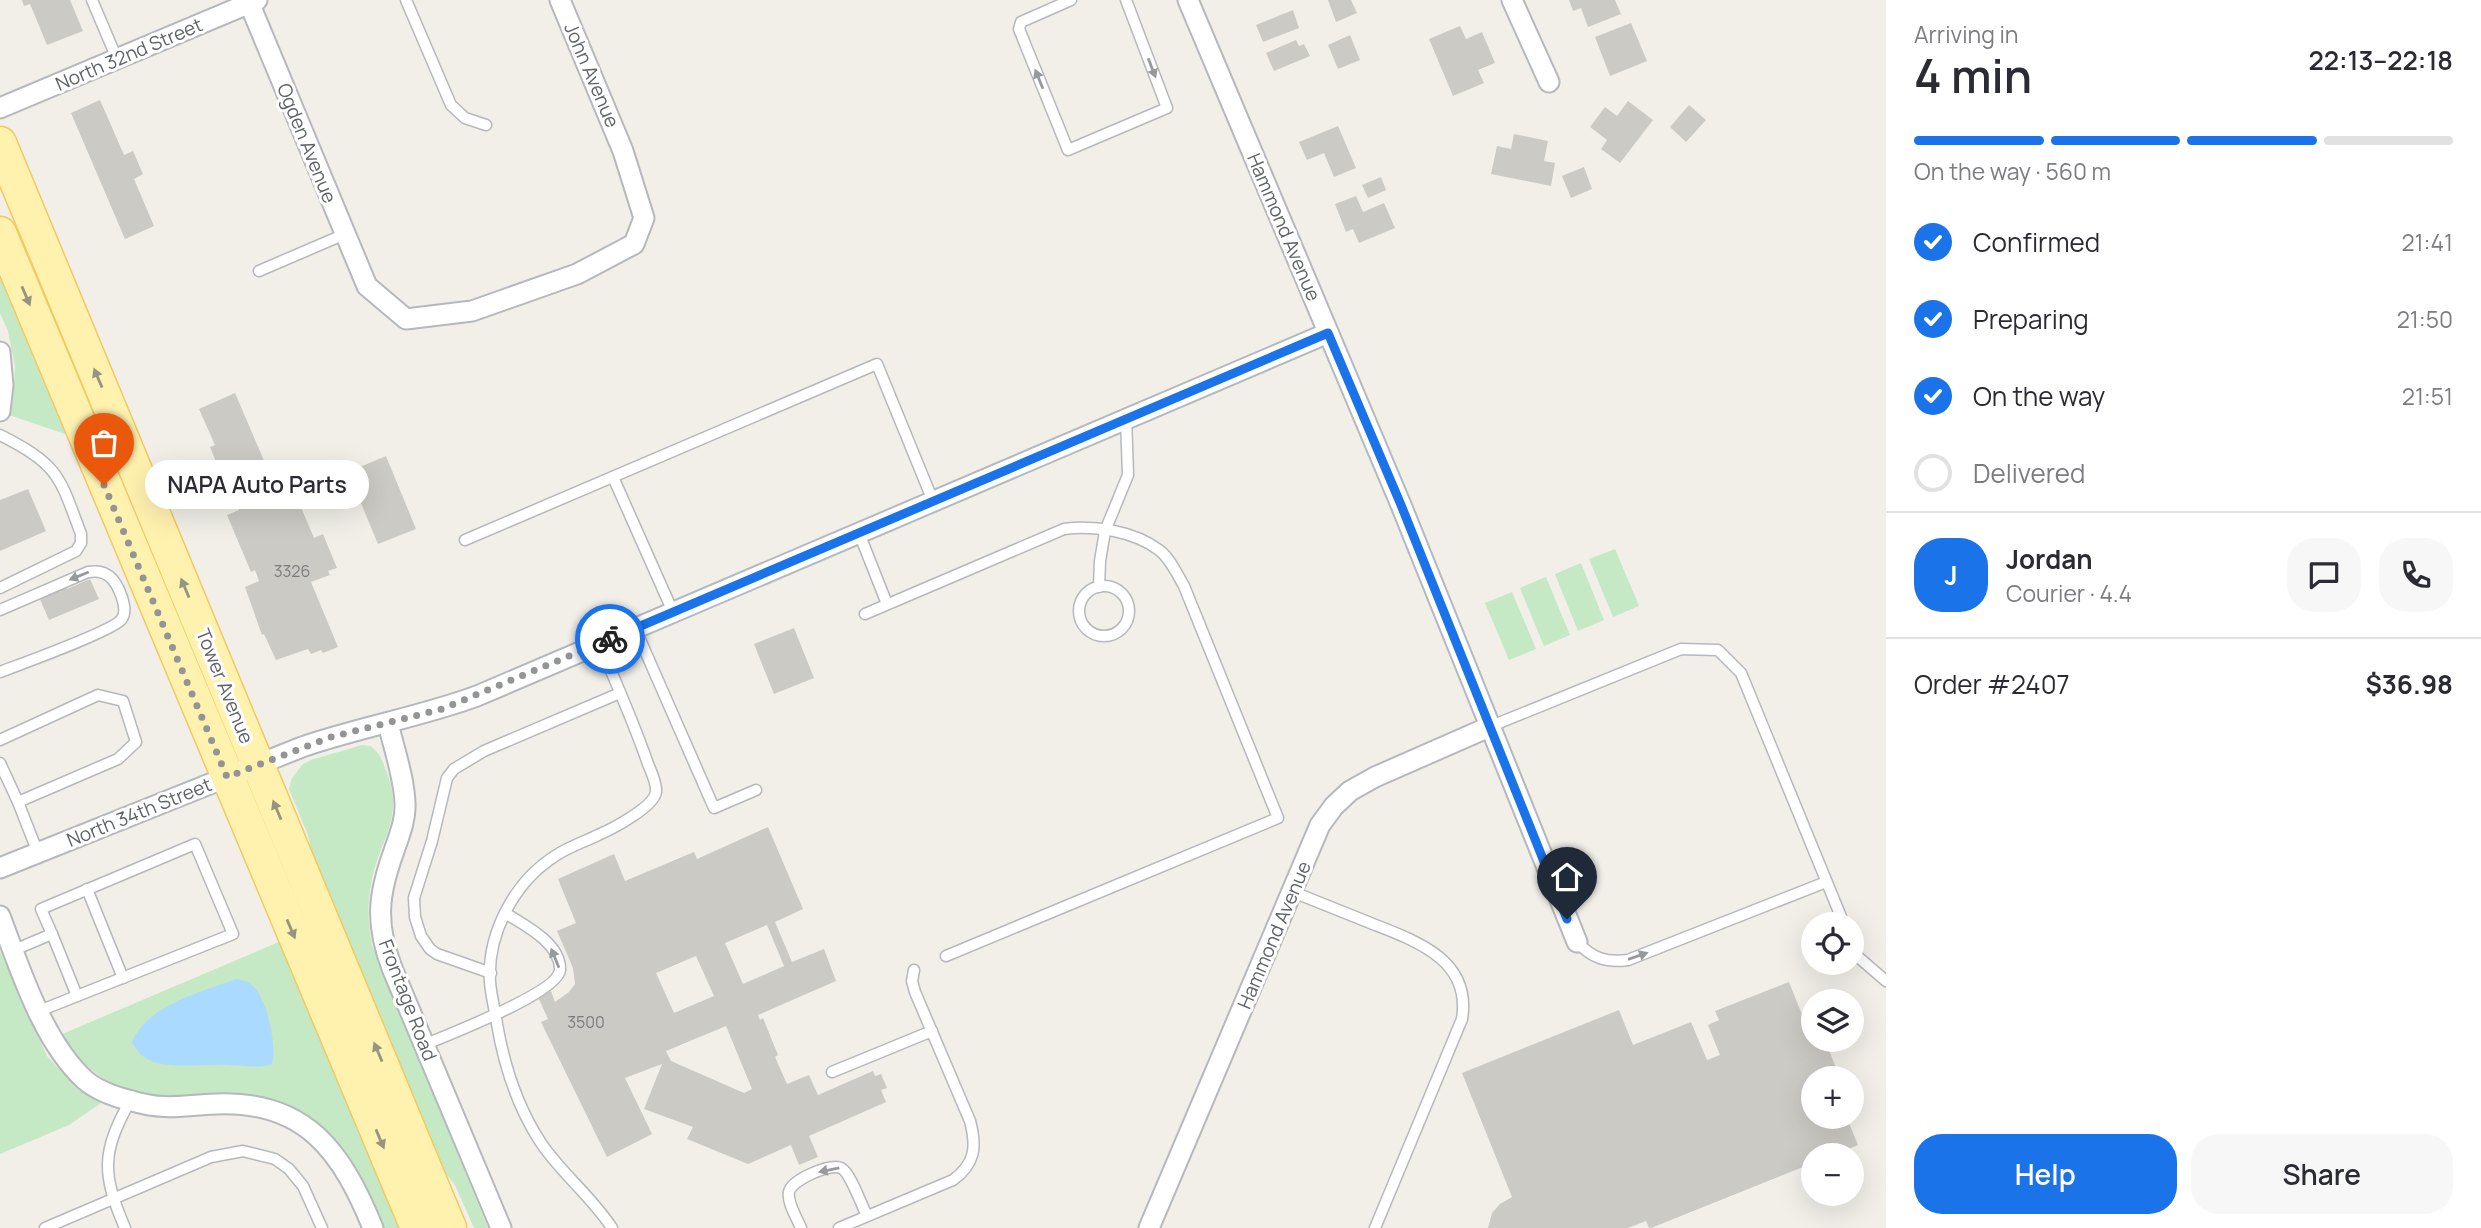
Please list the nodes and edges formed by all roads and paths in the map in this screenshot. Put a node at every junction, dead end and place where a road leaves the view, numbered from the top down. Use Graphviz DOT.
graph roads {
  1 [pos="92,0"];
  2 [pos="406,0"];
  3 [pos="560,0"];
  4 [pos="1071,0"];
  5 [pos="1188,0"];
  6 [pos="1512,0"];
  7 [pos="252,1"];
  8 [pos="1130,1"];
  9 [pos="117,60"];
  10 [pos="1549,82"];
  11 [pos="0,108"];
  12 [pos="486,125"];
  13 [pos="0,144"];
  14 [pos="0,233"];
  15 [pos="345,234"];
  16 [pos="259,271"];
  17 [pos="367,286"];
  18 [pos="1328,333"];
  19 [pos="0,352"];
  20 [pos="0,411"];
  21 [pos="1126,417"];
  22 [pos="0,435"];
  23 [pos="613,477"];
  24 [pos="933,501"];
  25 [pos="1105,531"];
  26 [pos="859,533"];
  27 [pos="465,540"];
  28 [pos="1099,587"];
  29 [pos="0,588"];
  30 [pos="887,604"];
  31 [pos="0,610"];
  32 [pos="673,612"];
  33 [pos="864,614"];
  34 [pos="635,628"];
  35 [pos="599,643"];
  36 [pos="1,669"];
  37 [pos="620,693"];
  38 [pos="388,723"];
  39 [pos="1489,727"];
  40 [pos="0,740"];
  41 [pos="0,763"];
  42 [pos="258,764"];
  43 [pos="227,777"];
  44 [pos="757,790"];
  45 [pos="18,802"];
  46 [pos="38,853"];
  47 [pos="0,868"];
  48 [pos="1826,882"];
  49 [pos="87,889"];
  50 [pos="1293,892"];
  51 [pos="1839,912"];
  52 [pos="505,913"];
  53 [pos="0,916"];
  54 [pos="52,934"];
  55 [pos="1577,942"];
  56 [pos="14,950"];
  57 [pos="946,956"];
  58 [pos="1864,962"];
  59 [pos="914,970"];
  60 [pos="491,973"];
  61 [pos="123,978"];
  62 [pos="1886,981"];
  63 [pos="77,996"];
  64 [pos="38,1011"];
  65 [pos="496,1014"];
  66 [pos="932,1031"];
  67 [pos="424,1045"];
  68 [pos="832,1072"];
  69 [pos="130,1101"];
  70 [pos="113,1199"];
  71 [pos="867,1216"];
  72 [pos="45,1228"];
  73 [pos="125,1228"];
  74 [pos="322,1228"];
  75 [pos="373,1228"];
  76 [pos="417,1228"];
  77 [pos="450,1228"];
  78 [pos="501,1228"];
  79 [pos="612,1228"];
  80 [pos="801,1228"];
  81 [pos="839,1228"];
  82 [pos="1149,1228"];
  83 [pos="1375,1228"];
  1 -- 9 [label="lane"];
  2 -- 12 [label="lane"];
  3 -- 17 [label="street, John Avenue"];
  8 -- 4 [label="lane, one-way"];
  5 -- 18 [label="street, Hammond Avenue"];
  6 -- 10 [label="street"];
  7 -- 9 [label="street, North 32nd Street"];
  7 -- 15 [label="street, Ogden Avenue"];
  9 -- 11 [label="street, North 32nd Street"];
  42 -- 13 [label="main road, Tower Avenue, one-way"];
  14 -- 43 [label="main road, Tower Avenue, one-way"];
  15 -- 16 [label="lane"];
  15 -- 17 [label="street, Ogden Avenue"];
  18 -- 21 [label="street, North 34th Street"];
  18 -- 39 [label="street, Hammond Avenue"];
  19 -- 20 [label="street"];
  21 -- 24 [label="street, North 34th Street"];
  21 -- 25 [label="lane"];
  22 -- 29 [label="lane"];
  23 -- 24 [label="lane"];
  23 -- 27 [label="lane"];
  23 -- 32 [label="lane"];
  24 -- 26 [label="street, North 34th Street"];
  25 -- 28 [label="lane"];
  25 -- 30 [label="lane"];
  25 -- 57 [label="lane"];
  26 -- 30 [label="lane"];
  26 -- 32 [label="street, North 34th Street"];
  28 -- 28 [label="lane"];
  30 -- 33 [label="lane"];
  36 -- 31 [label="lane, one-way"];
  32 -- 34 [label="street, North 34th Street"];
  34 -- 35 [label="street, North 34th Street"];
  34 -- 44 [label="lane"];
  35 -- 37 [label="lane"];
  35 -- 38 [label="street, North 34th Street"];
  37 -- 52 [label="lane"];
  37 -- 60 [label="lane"];
  38 -- 42 [label="street, North 34th Street"];
  38 -- 67 [label="street, Frontage Road"];
  39 -- 48 [label="lane"];
  39 -- 50 [label="street, Hammond Avenue"];
  39 -- 55 [label="street, Hammond Avenue"];
  40 -- 45 [label="lane"];
  41 -- 45 [label="lane"];
  42 -- 43 [label="street, North 34th Street"];
  77 -- 42 [label="main road, Tower Avenue, one-way"];
  43 -- 46 [label="street, North 34th Street"];
  43 -- 76 [label="main road, Tower Avenue, one-way"];
  45 -- 46 [label="lane"];
  46 -- 47 [label="street, North 34th Street"];
  48 -- 51 [label="lane"];
  55 -- 48 [label="lane, one-way"];
  49 -- 54 [label="lane"];
  49 -- 61 [label="lane"];
  49 -- 61 [label="lane"];
  50 -- 82 [label="street, Hammond Avenue"];
  50 -- 83 [label="lane"];
  52 -- 60 [label="lane"];
  65 -- 52 [label="lane, one-way"];
  53 -- 56 [label="street"];
  54 -- 56 [label="lane"];
  54 -- 63 [label="lane"];
  56 -- 64 [label="street"];
  58 -- 62 [label="lane"];
  59 -- 66 [label="lane"];
  60 -- 65 [label="lane"];
  61 -- 63 [label="lane"];
  63 -- 64 [label="lane"];
  64 -- 69 [label="street"];
  65 -- 67 [label="lane"];
  65 -- 79 [label="lane"];
  66 -- 68 [label="lane"];
  66 -- 71 [label="lane"];
  67 -- 78 [label="street, Frontage Road"];
  69 -- 70 [label="lane"];
  69 -- 75 [label="street"];
  70 -- 72 [label="lane"];
  70 -- 73 [label="lane"];
  70 -- 74 [label="lane"];
  71 -- 80 [label="lane, one-way"];
  71 -- 81 [label="lane"];
}
